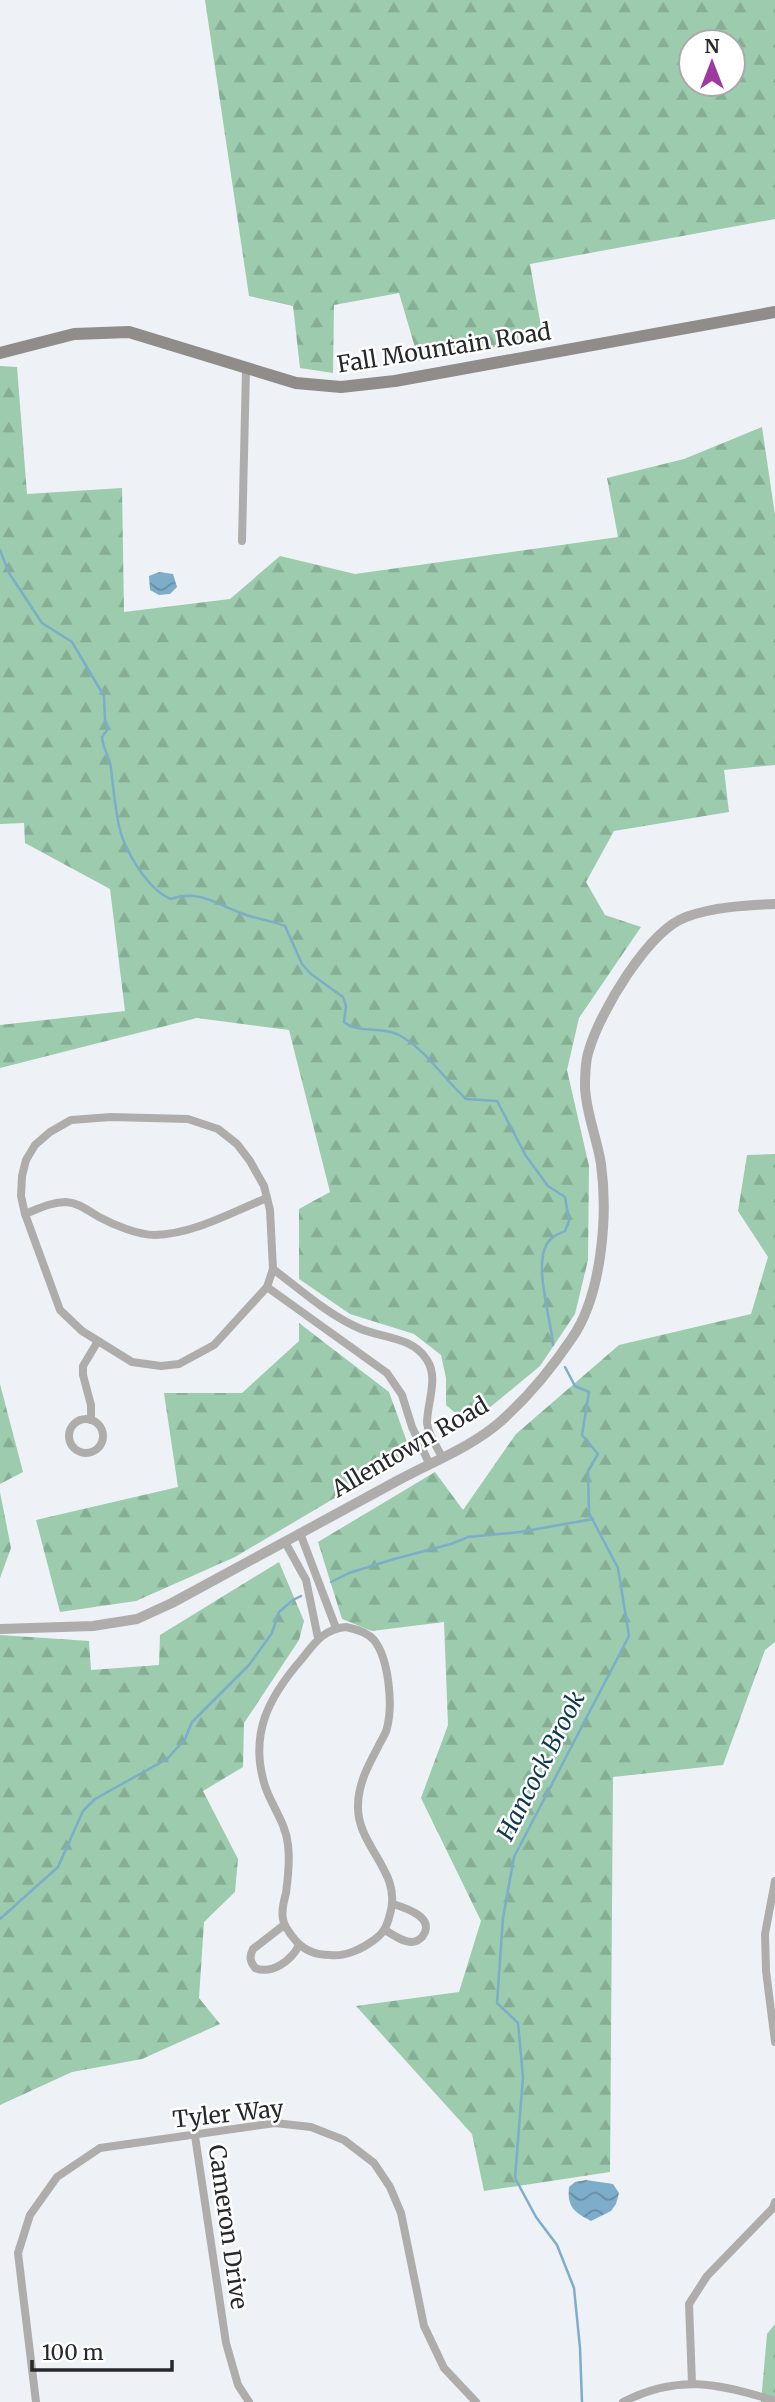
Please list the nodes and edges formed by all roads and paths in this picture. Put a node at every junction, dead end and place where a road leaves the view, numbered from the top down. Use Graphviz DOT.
graph roads {
  1 [pos="775,312"];
  2 [pos="0,353"];
  3 [pos="246,369"];
  4 [pos="242,541"];
  5 [pos="775,904"];
  6 [pos="267,1198"];
  7 [pos="25,1214"];
  8 [pos="272,1269"];
  9 [pos="267,1287"];
  10 [pos="98,1341"];
  11 [pos="91,1420"];
  12 [pos="442,1457"];
  13 [pos="429,1463"];
  14 [pos="300,1533"];
  15 [pos="285,1542"];
  16 [pos="336,1628"];
  17 [pos="0,1629"];
  18 [pos="318,1638"];
  19 [pos="775,1881"];
  20 [pos="393,1904"];
  21 [pos="284,1925"];
  22 [pos="385,1930"];
  23 [pos="299,1945"];
  24 [pos="775,2042"];
  25 [pos="195,2136"];
  26 [pos="775,2202"];
  27 [pos="692,2383"];
  28 [pos="775,2400"];
  29 [pos="36,2402"];
  30 [pos="248,2402"];
  31 [pos="476,2402"];
  32 [pos="622,2402"];
  1 -- 3 [label="main road, Fall Mountain Road"];
  2 -- 3 [label="main road, Fall Mountain Road"];
  3 -- 4 [label="street"];
  5 -- 12 [label="street, Allentown Road"];
  6 -- 7 [label="street"];
  6 -- 7 [label="street"];
  6 -- 8 [label="street"];
  7 -- 10 [label="street"];
  8 -- 9 [label="street"];
  8 -- 12 [label="street"];
  9 -- 10 [label="street"];
  9 -- 13 [label="street"];
  10 -- 11 [label="street"];
  11 -- 11 [label="street"];
  12 -- 13 [label="street, Allentown Road"];
  13 -- 14 [label="street, Allentown Road"];
  14 -- 15 [label="street, Allentown Road"];
  14 -- 16 [label="street"];
  15 -- 17 [label="street, Allentown Road"];
  15 -- 18 [label="street"];
  16 -- 18 [label="street"];
  16 -- 20 [label="street"];
  18 -- 21 [label="street"];
  19 -- 24 [label="street"];
  20 -- 22 [label="street"];
  20 -- 22 [label="street"];
  21 -- 23 [label="street"];
  21 -- 23 [label="street"];
  22 -- 23 [label="street"];
  25 -- 29 [label="street, Tyler Way"];
  25 -- 30 [label="street, Cameron Drive"];
  25 -- 31 [label="street, Tyler Way"];
  26 -- 27 [label="street"];
  27 -- 28 [label="street"];
  27 -- 32 [label="street"];
}
